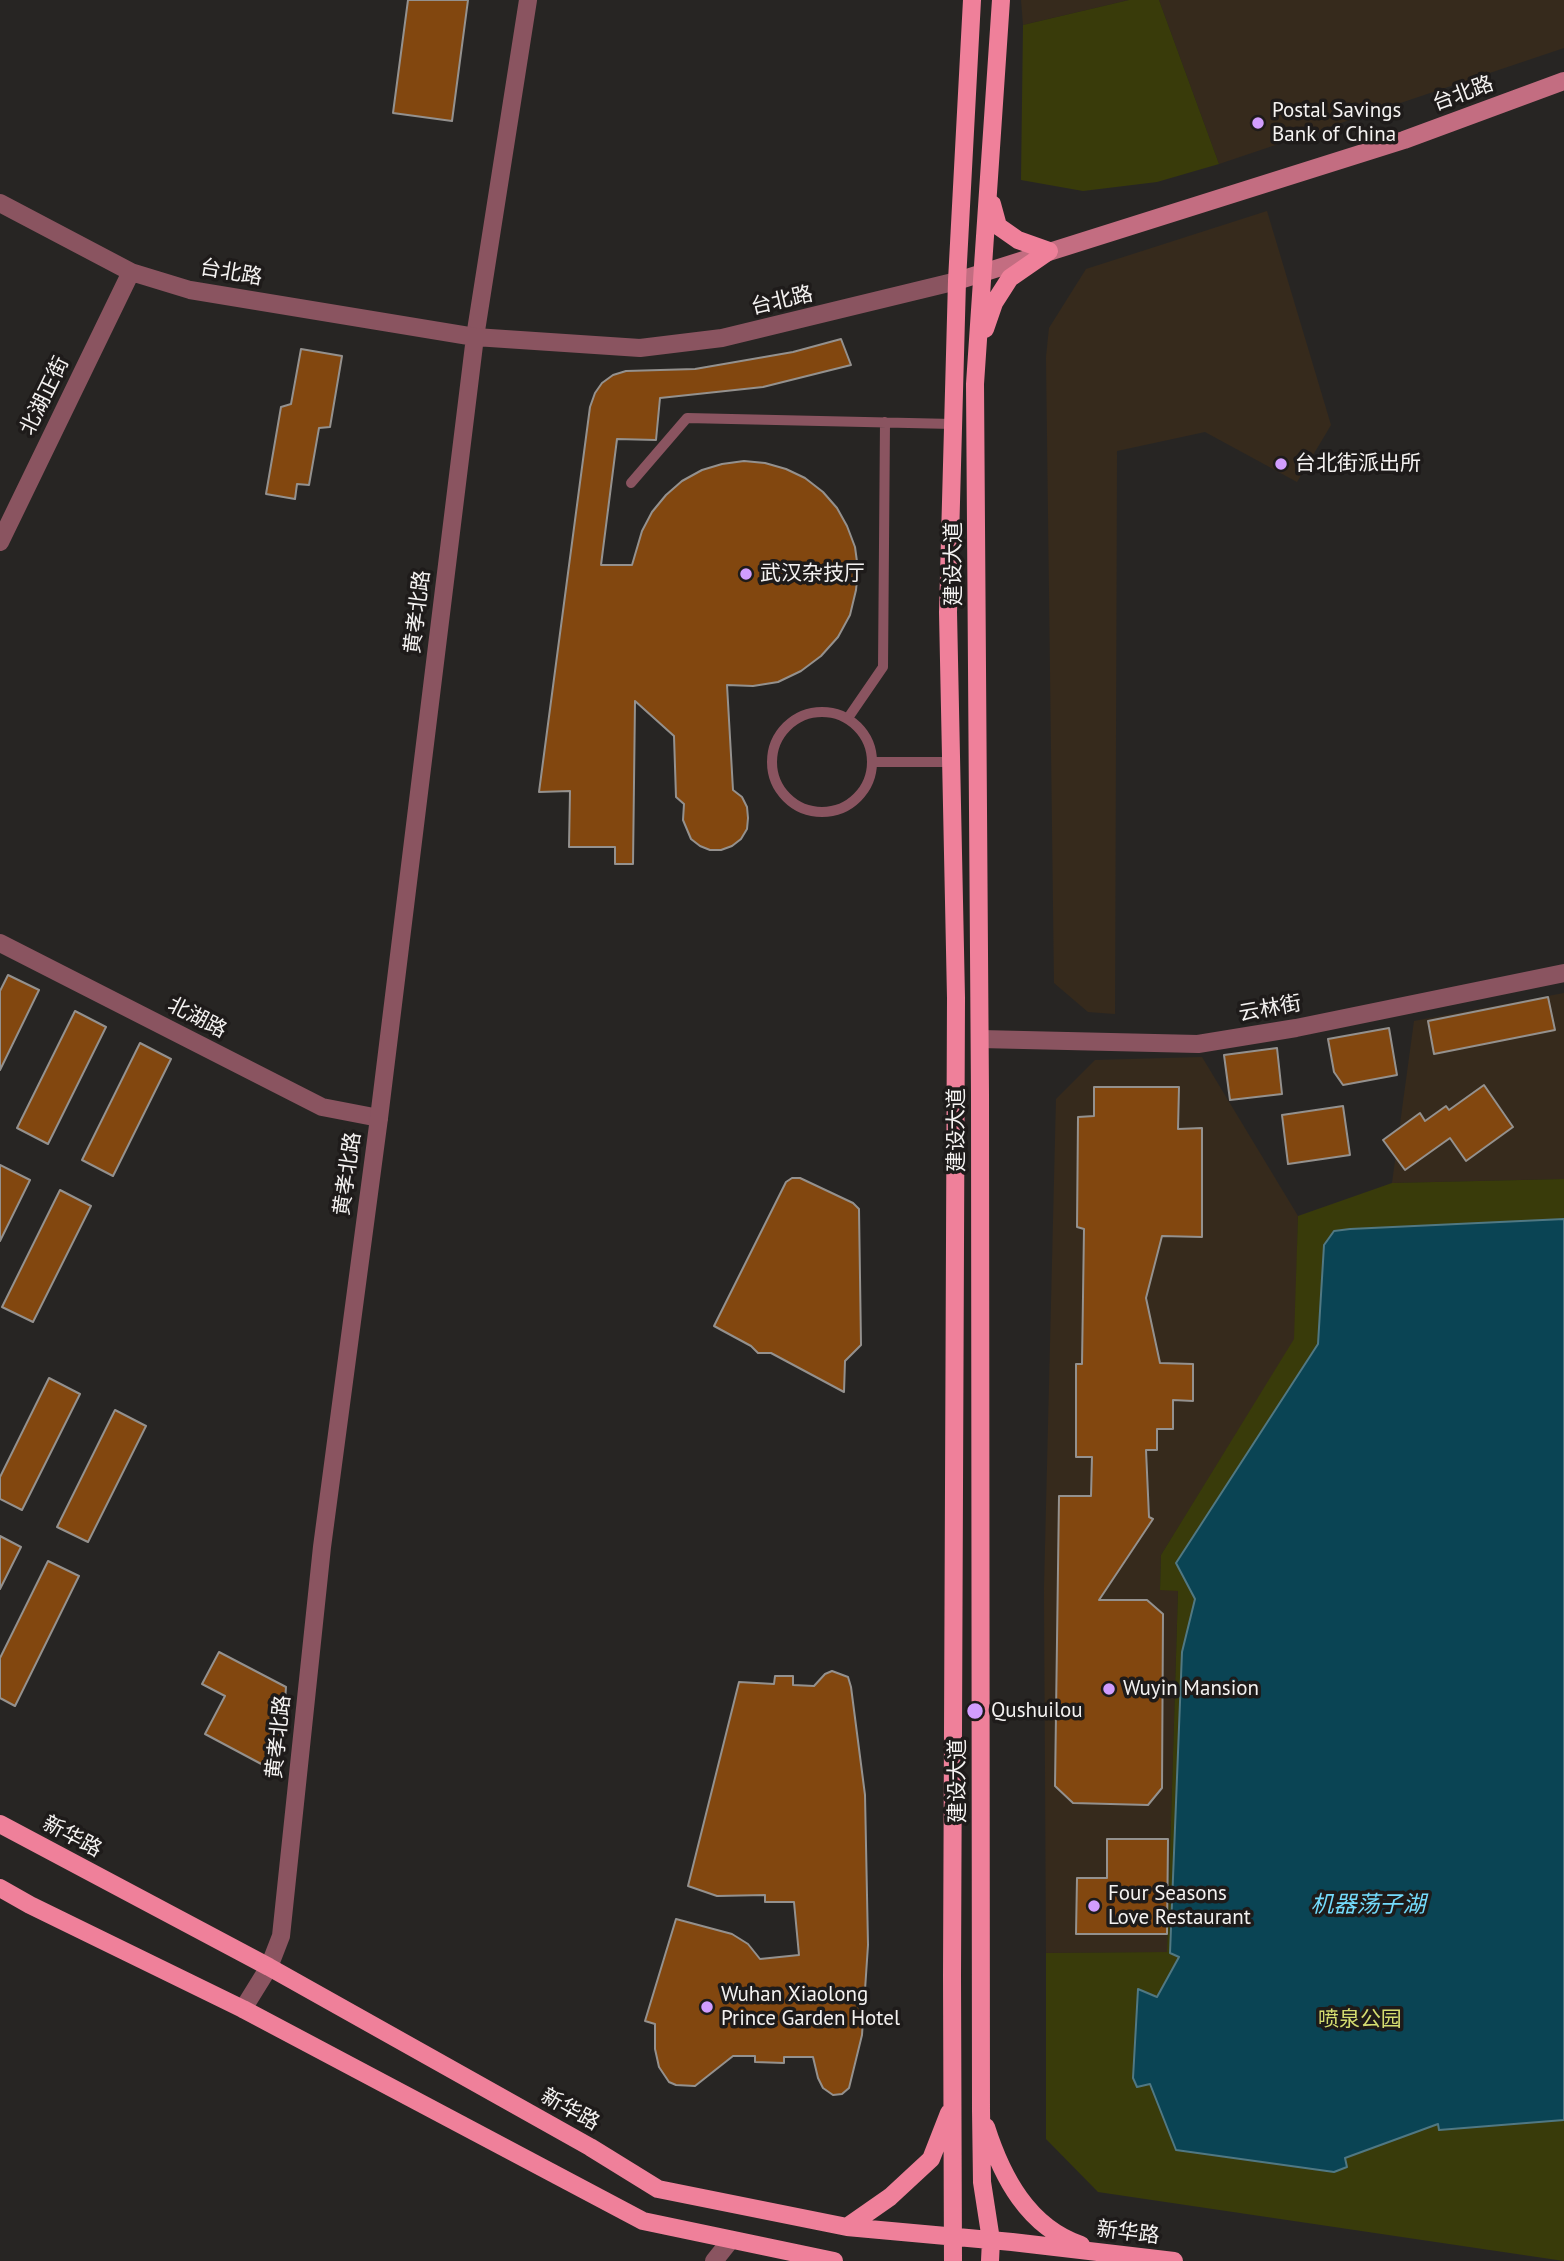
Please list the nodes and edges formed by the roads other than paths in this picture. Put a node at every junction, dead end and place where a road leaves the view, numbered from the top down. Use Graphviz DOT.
graph roads {
  1 [pos="528,0"];
  2 [pos="972,0"];
  3 [pos="1001,0"];
  4 [pos="1564,82"];
  5 [pos="988,188"];
  6 [pos="0,203"];
  7 [pos="1049,251"];
  8 [pos="131,272"];
  9 [pos="983,273"];
  10 [pos="957,281"];
  11 [pos="475,337"];
  12 [pos="975,384"];
  13 [pos="885,422"];
  14 [pos="953,424"];
  15 [pos="631,483"];
  16 [pos="0,542"];
  17 [pos="848,718"];
  18 [pos="872,762"];
  19 [pos="951,762"];
  20 [pos="0,943"];
  21 [pos="1564,973"];
  22 [pos="979,1039"];
  23 [pos="379,1118"];
  24 [pos="0,1824"];
  25 [pos="0,1888"];
  26 [pos="269,1967"];
  27 [pos="243,2009"];
  28 [pos="953,2103"];
  29 [pos="981,2110"];
  30 [pos="848,2227"];
  31 [pos="953,2238"];
  32 [pos="990,2240"];
  33 [pos="730,2241"];
  34 [pos="1122,2255"];
  35 [pos="714,2261"];
  36 [pos="834,2261"];
  37 [pos="953,2261"];
  38 [pos="990,2261"];
  39 [pos="1174,2261"];
  1 -- 11 [label="street, 黄孝北路"];
  2 -- 10 [label="main road, 建设大道"];
  3 -- 5 [label="main road, 建设大道"];
  4 -- 7 [label="main road, 台北路"];
  5 -- 7 [label="main road"];
  5 -- 9 [label="main road, 建设大道"];
  6 -- 8 [label="street, 台北路"];
  7 -- 9 [label="main road, 台北路"];
  7 -- 12 [label="main road"];
  8 -- 11 [label="street, 台北路"];
  8 -- 16 [label="street, 北湖正街"];
  9 -- 10 [label="main road, 台北路"];
  9 -- 12 [label="main road, 建设大道"];
  10 -- 11 [label="street, 台北路"];
  10 -- 14 [label="main road, 建设大道"];
  11 -- 23 [label="street, 黄孝北路"];
  12 -- 22 [label="main road, 建设大道"];
  13 -- 14 [label="lane"];
  13 -- 15 [label="lane"];
  13 -- 17 [label="lane"];
  14 -- 19 [label="main road, 建设大道"];
  17 -- 18 [label="lane"];
  17 -- 18 [label="lane"];
  18 -- 19 [label="lane"];
  19 -- 28 [label="main road, 建设大道"];
  20 -- 23 [label="street, 北湖路"];
  21 -- 22 [label="street, 云林街"];
  22 -- 29 [label="main road, 建设大道"];
  23 -- 26 [label="street, 黄孝北路"];
  24 -- 26 [label="main road, 新华路"];
  25 -- 27 [label="main road"];
  26 -- 27 [label="street, 黄孝北路"];
  26 -- 30 [label="main road, 新华路"];
  27 -- 33 [label="main road"];
  28 -- 30 [label="main road"];
  28 -- 31 [label="main road, 建设大道"];
  29 -- 32 [label="main road, 建设大道"];
  29 -- 34 [label="main road"];
  30 -- 31 [label="main road, 新华路"];
  31 -- 32 [label="main road, 新华路"];
  31 -- 37 [label="main road, 建设大道"];
  32 -- 34 [label="main road, 新华路"];
  32 -- 38 [label="main road, 建设大道"];
  33 -- 35 [label="street"];
  33 -- 36 [label="main road"];
  34 -- 39 [label="main road, 新华路"];
}
